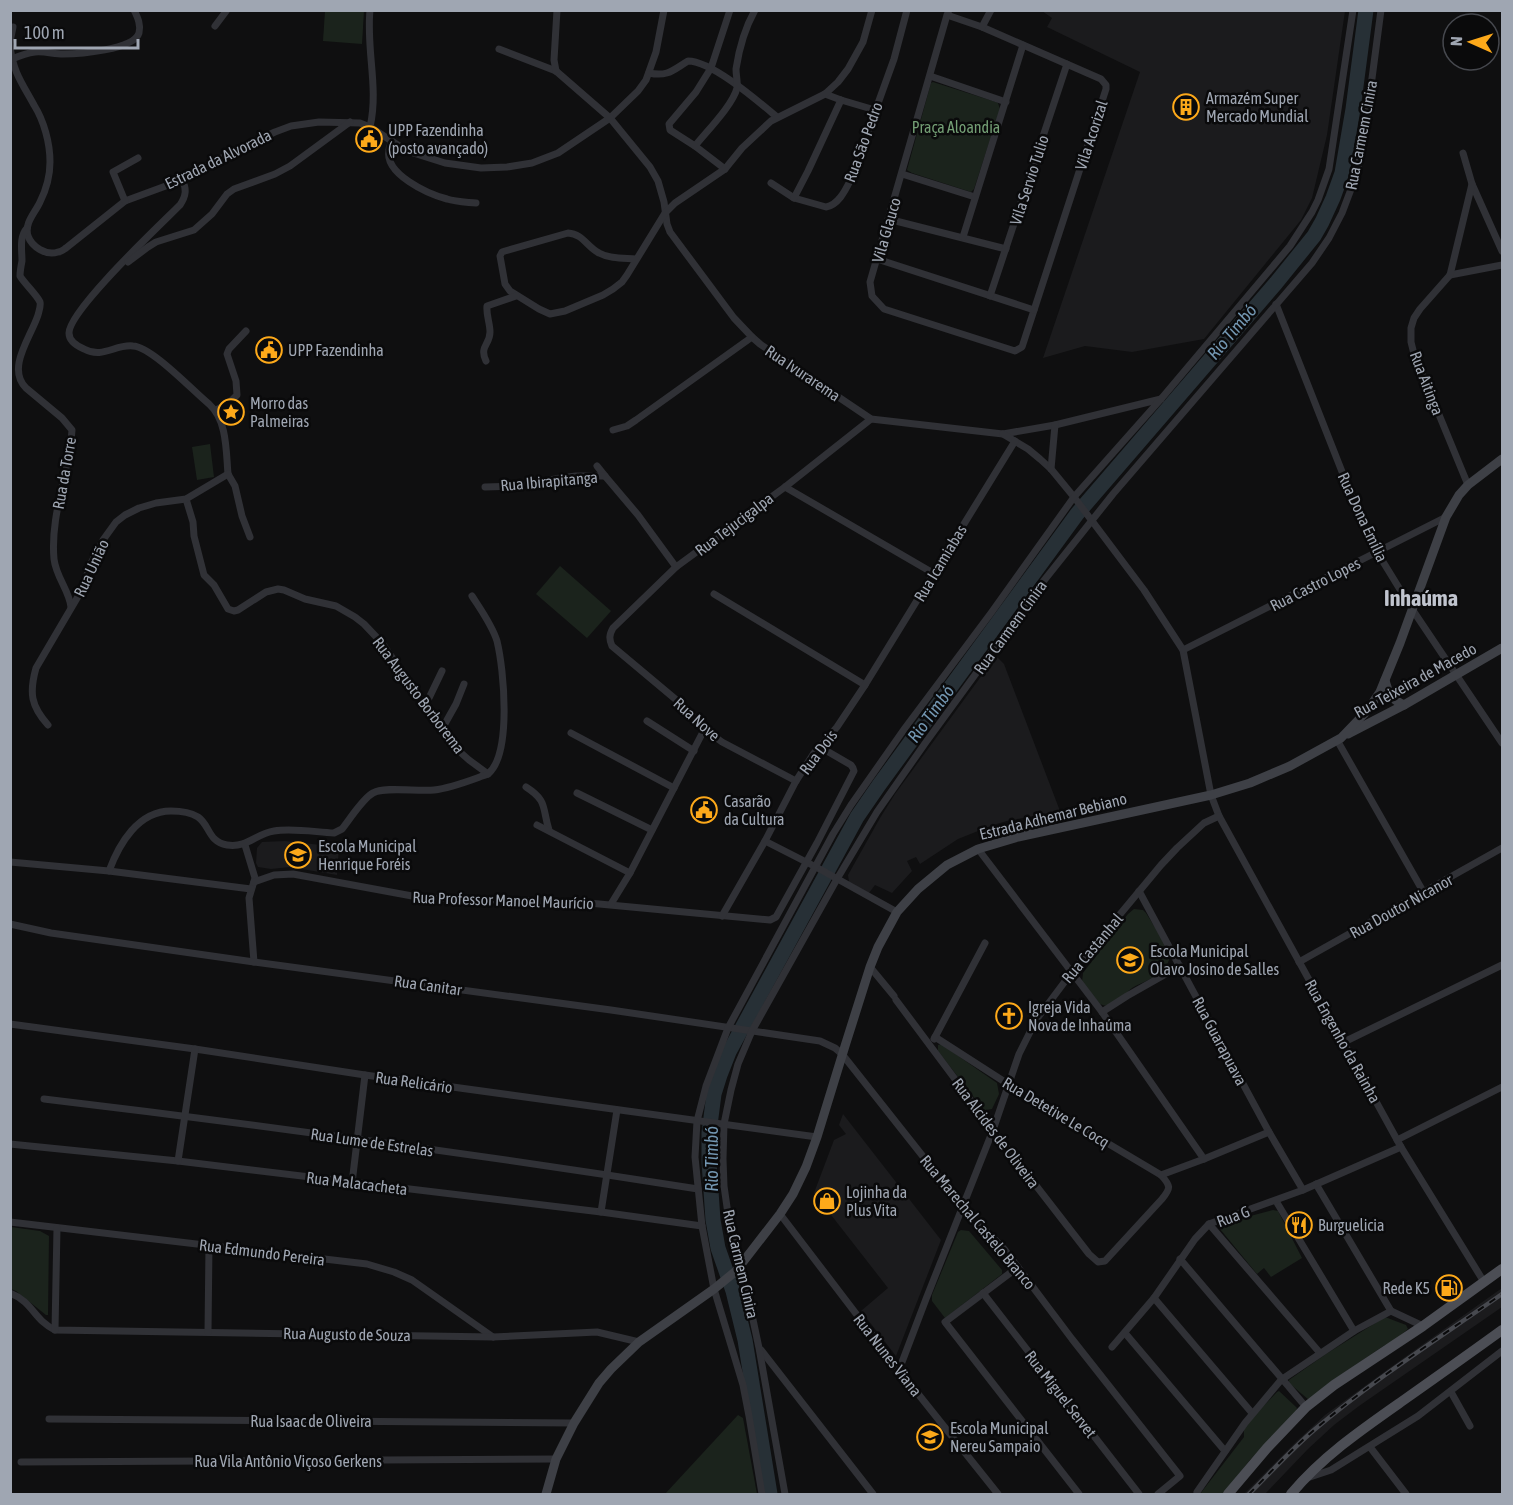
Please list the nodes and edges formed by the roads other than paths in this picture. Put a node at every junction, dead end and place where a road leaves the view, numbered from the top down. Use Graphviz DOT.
graph roads {
  1 [pos="134,10"];
  2 [pos="227,10"];
  3 [pos="370,10"];
  4 [pos="557,10"];
  5 [pos="664,10"];
  6 [pos="730,10"];
  7 [pos="754,10"];
  8 [pos="872,10"];
  9 [pos="907,10"];
  10 [pos="992,10"];
  11 [pos="1353,10"];
  12 [pos="1381,10"];
  13 [pos="948,13"];
  14 [pos="215,26"];
  15 [pos="14,27"];
  16 [pos="982,27"];
  17 [pos="10,44"];
  18 [pos="1023,45"];
  19 [pos="499,49"];
  20 [pos="12,60"];
  21 [pos="1067,64"];
  22 [pos="711,68"];
  23 [pos="556,71"];
  24 [pos="649,73"];
  25 [pos="930,76"];
  26 [pos="737,85"];
  27 [pos="825,94"];
  28 [pos="841,100"];
  29 [pos="1006,102"];
  30 [pos="875,110"];
  31 [pos="777,117"];
  32 [pos="610,118"];
  33 [pos="350,122"];
  34 [pos="370,128"];
  35 [pos="392,141"];
  36 [pos="695,146"];
  37 [pos="1463,153"];
  38 [pos="138,158"];
  39 [pos="725,169"];
  40 [pos="902,174"];
  41 [pos="182,180"];
  42 [pos="771,183"];
  43 [pos="1472,184"];
  44 [pos="975,197"];
  45 [pos="794,198"];
  46 [pos="125,201"];
  47 [pos="476,203"];
  48 [pos="665,213"];
  49 [pos="888,219"];
  50 [pos="27,227"];
  51 [pos="963,237"];
  52 [pos="1006,249"];
  53 [pos="1503,251"];
  54 [pos="636,259"];
  55 [pos="878,259"];
  56 [pos="1503,265"];
  57 [pos="114,271"];
  58 [pos="1450,275"];
  59 [pos="516,296"];
  60 [pos="990,296"];
  61 [pos="1275,304"];
  62 [pos="1034,310"];
  63 [pos="246,331"];
  64 [pos="752,337"];
  65 [pos="1019,350"];
  66 [pos="486,361"];
  67 [pos="1161,399"];
  68 [pos="216,410"];
  69 [pos="871,419"];
  70 [pos="1055,425"];
  71 [pos="613,430"];
  72 [pos="1003,434"];
  73 [pos="1015,441"];
  74 [pos="1503,459"];
  75 [pos="597,466"];
  76 [pos="1051,470"];
  77 [pos="228,474"];
  78 [pos="605,476"];
  79 [pos="1468,485"];
  80 [pos="485,487"];
  81 [pos="785,487"];
  82 [pos="186,499"];
  83 [pos="1076,499"];
  84 [pos="1446,517"];
  85 [pos="1091,518"];
  86 [pos="250,537"];
  87 [pos="1377,552"];
  88 [pos="676,567"];
  89 [pos="933,573"];
  90 [pos="714,594"];
  91 [pos="472,596"];
  92 [pos="71,607"];
  93 [pos="1412,609"];
  94 [pos="610,641"];
  95 [pos="1503,648"];
  96 [pos="1184,650"];
  97 [pos="442,671"];
  98 [pos="1457,675"];
  99 [pos="1385,680"];
  100 [pos="464,684"];
  101 [pos="865,685"];
  102 [pos="424,703"];
  103 [pos="1404,705"];
  104 [pos="647,721"];
  105 [pos="48,725"];
  106 [pos="705,728"];
  107 [pos="442,729"];
  108 [pos="571,733"];
  109 [pos="1339,739"];
  110 [pos="1503,743"];
  111 [pos="820,747"];
  112 [pos="694,751"];
  113 [pos="488,774"];
  114 [pos="796,781"];
  115 [pos="526,787"];
  116 [pos="674,788"];
  117 [pos="577,793"];
  118 [pos="1211,795"];
  119 [pos="1219,816"];
  120 [pos="537,825"];
  121 [pos="549,830"];
  122 [pos="652,830"];
  123 [pos="765,841"];
  124 [pos="245,844"];
  125 [pos="1503,848"];
  126 [pos="978,849"];
  127 [pos="10,862"];
  128 [pos="806,862"];
  129 [pos="817,868"];
  130 [pos="110,871"];
  131 [pos="630,873"];
  132 [pos="835,878"];
  133 [pos="253,886"];
  134 [pos="1139,891"];
  135 [pos="1424,893"];
  136 [pos="611,904"];
  137 [pos="897,912"];
  138 [pos="723,916"];
  139 [pos="10,924"];
  140 [pos="985,943"];
  141 [pos="254,962"];
  142 [pos="1299,962"];
  143 [pos="1503,965"];
  144 [pos="1180,966"];
  145 [pos="870,967"];
  146 [pos="1072,972"];
  147 [pos="1102,1012"];
  148 [pos="10,1024"];
  149 [pos="731,1028"];
  150 [pos="750,1031"];
  151 [pos="935,1037"];
  152 [pos="1344,1042"];
  153 [pos="930,1046"];
  154 [pos="195,1049"];
  155 [pos="842,1054"];
  156 [pos="365,1075"];
  157 [pos="1008,1084"];
  158 [pos="1503,1087"];
  159 [pos="44,1099"];
  160 [pos="617,1110"];
  161 [pos="185,1116"];
  162 [pos="700,1121"];
  163 [pos="721,1124"];
  164 [pos="993,1130"];
  165 [pos="1269,1132"];
  166 [pos="817,1137"];
  167 [pos="358,1140"];
  168 [pos="1397,1140"];
  169 [pos="10,1144"];
  170 [pos="1401,1147"];
  171 [pos="1204,1159"];
  172 [pos="178,1161"];
  173 [pos="607,1174"];
  174 [pos="1161,1175"];
  175 [pos="352,1183"];
  176 [pos="1317,1184"];
  177 [pos="698,1189"];
  178 [pos="1302,1190"];
  179 [pos="1276,1201"];
  180 [pos="963,1208"];
  181 [pos="601,1212"];
  182 [pos="780,1214"];
  183 [pos="10,1222"];
  184 [pos="1209,1224"];
  185 [pos="702,1226"];
  186 [pos="57,1228"];
  187 [pos="209,1245"];
  188 [pos="1180,1259"];
  189 [pos="1018,1267"];
  190 [pos="738,1268"];
  191 [pos="1503,1269"];
  192 [pos="1484,1282"];
  193 [pos="717,1286"];
  194 [pos="10,1293"];
  195 [pos="983,1293"];
  196 [pos="1154,1298"];
  197 [pos="1391,1311"];
  198 [pos="1424,1326"];
  199 [pos="55,1330"];
  200 [pos="1503,1330"];
  201 [pos="1354,1331"];
  202 [pos="208,1332"];
  203 [pos="1125,1333"];
  204 [pos="494,1337"];
  205 [pos="639,1342"];
  206 [pos="1112,1347"];
  207 [pos="759,1348"];
  208 [pos="1503,1351"];
  209 [pos="1320,1353"];
  210 [pos="899,1370"];
  211 [pos="1281,1380"];
  212 [pos="1451,1392"];
  213 [pos="1306,1407"];
  214 [pos="1252,1413"];
  215 [pos="49,1419"];
  216 [pos="574,1423"];
  217 [pos="1470,1426"];
  218 [pos="1370,1447"];
  219 [pos="1226,1451"];
  220 [pos="556,1460"];
  221 [pos="21,1462"];
  222 [pos="1304,1479"];
  223 [pos="1197,1492"];
  224 [pos="546,1494"];
  225 [pos="762,1494"];
  226 [pos="785,1494"];
  227 [pos="873,1494"];
  228 [pos="998,1494"];
  229 [pos="1079,1494"];
  230 [pos="1139,1494"];
  231 [pos="1158,1494"];
  232 [pos="1228,1494"];
  233 [pos="1291,1494"];
  234 [pos="1406,1494"];
  1 -- 20 [label="street"];
  2 -- 14 [label="street"];
  3 -- 34 [label="street"];
  4 -- 23 [label="street"];
  5 -- 24 [label="street, Estrada da Alvorada"];
  6 -- 22 [label="street"];
  7 -- 26 [label="street"];
  8 -- 27 [label="street"];
  9 -- 30 [label="street, Rua São Pedro"];
  10 -- 16 [label="street"];
  11 -- 67 [label="street, Rua Carmem Cinira"];
  12 -- 61 [label="street, Rua Carmem Cinira"];
  13 -- 16 [label="street, Vila Acorizal"];
  13 -- 25 [label="street, Vila Glauco"];
  15 -- 17 [label="street"];
  16 -- 18 [label="street, Vila Acorizal"];
  17 -- 20 [label="street"];
  18 -- 21 [label="street, Vila Acorizal"];
  18 -- 29 [label="street"];
  19 -- 23 [label="street, Rua Ivurarema"];
  20 -- 50 [label="street"];
  21 -- 52 [label="street, Vila Servio Tulio"];
  21 -- 62 [label="street, Vila Acorizal"];
  22 -- 24 [label="street"];
  22 -- 26 [label="street"];
  22 -- 36 [label="street"];
  23 -- 32 [label="street, Rua Ivurarema"];
  24 -- 32 [label="street, Estrada da Alvorada"];
  25 -- 29 [label="street"];
  25 -- 40 [label="street, Vila Glauco"];
  26 -- 31 [label="street"];
  26 -- 36 [label="street"];
  27 -- 28 [label="street"];
  27 -- 31 [label="street"];
  28 -- 30 [label="street"];
  28 -- 45 [label="street"];
  29 -- 44 [label="street"];
  30 -- 45 [label="street, Rua São Pedro"];
  31 -- 39 [label="street"];
  32 -- 35 [label="street, Estrada da Alvorada"];
  32 -- 48 [label="street, Rua Ivurarema"];
  33 -- 34 [label="street, Estrada da Alvorada"];
  33 -- 41 [label="street, Estrada da Alvorada"];
  33 -- 57 [label="street"];
  34 -- 35 [label="street, Estrada da Alvorada"];
  35 -- 47 [label="street"];
  36 -- 39 [label="street"];
  37 -- 43 [label="street"];
  38 -- 46 [label="street"];
  39 -- 48 [label="street"];
  40 -- 44 [label="street"];
  40 -- 49 [label="street, Vila Glauco"];
  41 -- 46 [label="street, Estrada da Alvorada"];
  41 -- 57 [label="street"];
  42 -- 45 [label="street, Rua São Pedro"];
  43 -- 53 [label="street"];
  43 -- 58 [label="street, Rua Aitinga"];
  44 -- 51 [label="street"];
  46 -- 50 [label="street, Estrada da Alvorada"];
  48 -- 54 [label="street"];
  48 -- 64 [label="street, Rua Ivurarema"];
  49 -- 51 [label="street"];
  49 -- 55 [label="street, Vila Glauco"];
  50 -- 92 [label="street, Rua da Torre"];
  51 -- 52 [label="street"];
  52 -- 60 [label="street, Vila Servio Tulio"];
  54 -- 59 [label="street"];
  54 -- 59 [label="street"];
  55 -- 60 [label="street"];
  55 -- 65 [label="street, Vila Glauco"];
  56 -- 58 [label="street"];
  57 -- 68 [label="street"];
  58 -- 79 [label="street, Rua Aitinga"];
  59 -- 66 [label="street"];
  60 -- 62 [label="street"];
  61 -- 85 [label="street, Rua Carmem Cinira"];
  61 -- 87 [label="street, Rua Dona Emília"];
  62 -- 65 [label="street, Vila Acorizal"];
  63 -- 68 [label="street"];
  64 -- 69 [label="street, Rua Ivurarema"];
  64 -- 71 [label="street"];
  67 -- 70 [label="street"];
  67 -- 83 [label="street, Rua Carmem Cinira"];
  68 -- 77 [label="street"];
  69 -- 72 [label="street, Rua Ivurarema"];
  69 -- 81 [label="street, Rua Tejucigalpa"];
  70 -- 72 [label="street"];
  70 -- 76 [label="street"];
  72 -- 73 [label="street"];
  73 -- 76 [label="street"];
  73 -- 89 [label="street, Rua Icamiabas"];
  74 -- 79 [label="main road, Estrada Adhemar Bebiano"];
  75 -- 78 [label="street"];
  76 -- 83 [label="street"];
  77 -- 82 [label="street, Rua União"];
  77 -- 86 [label="street"];
  78 -- 80 [label="street, Rua Ibirapitanga"];
  78 -- 88 [label="street, Rua Ibirapitanga"];
  79 -- 84 [label="main road, Estrada Adhemar Bebiano"];
  81 -- 88 [label="street, Rua Tejucigalpa"];
  81 -- 89 [label="street"];
  82 -- 92 [label="street, Rua União"];
  82 -- 102 [label="street, Rua Augusto Borborema"];
  83 -- 85 [label="street"];
  83 -- 129 [label="street, Rua Carmem Cinira"];
  84 -- 87 [label="street, Rua Castro Lopes"];
  84 -- 93 [label="main road, Estrada Adhemar Bebiano"];
  85 -- 96 [label="street"];
  85 -- 132 [label="street, Rua Carmem Cinira"];
  87 -- 93 [label="street, Rua Dona Emília"];
  87 -- 96 [label="street, Rua Castro Lopes"];
  88 -- 94 [label="street, Rua Tejucigalpa"];
  89 -- 101 [label="street, Rua Icamiabas"];
  90 -- 101 [label="street"];
  91 -- 113 [label="street"];
  92 -- 105 [label="street, Rua União"];
  93 -- 98 [label="street, Rua Dona Emília"];
  93 -- 99 [label="main road, Estrada Adhemar Bebiano"];
  94 -- 106 [label="street, Rua Nove"];
  95 -- 98 [label="main road, Rua Teixeira de Macedo"];
  96 -- 118 [label="street"];
  97 -- 102 [label="street"];
  98 -- 103 [label="main road, Rua Teixeira de Macedo"];
  98 -- 110 [label="street, Rua Dona Emília"];
  99 -- 103 [label="main road"];
  99 -- 109 [label="main road, Estrada Adhemar Bebiano"];
  100 -- 107 [label="street"];
  101 -- 111 [label="street, Rua Dois"];
  102 -- 107 [label="street, Rua Augusto Borborema"];
  103 -- 109 [label="main road, Rua Teixeira de Macedo"];
  104 -- 112 [label="street"];
  106 -- 112 [label="street"];
  106 -- 114 [label="street, Rua Nove"];
  107 -- 113 [label="street, Rua Augusto Borborema"];
  108 -- 116 [label="street"];
  109 -- 118 [label="main road, Estrada Adhemar Bebiano"];
  109 -- 135 [label="street"];
  111 -- 114 [label="street, Rua Dois"];
  111 -- 128 [label="street"];
  112 -- 116 [label="street"];
  113 -- 124 [label="street"];
  114 -- 123 [label="street, Rua Dois"];
  115 -- 121 [label="street"];
  116 -- 122 [label="street"];
  117 -- 122 [label="street"];
  118 -- 119 [label="street, Rua Engenho da Rainha"];
  118 -- 126 [label="main road, Estrada Adhemar Bebiano"];
  119 -- 134 [label="street, Rua Castanhal"];
  119 -- 142 [label="street, Rua Engenho da Rainha"];
  120 -- 121 [label="street"];
  121 -- 131 [label="street"];
  122 -- 131 [label="street"];
  123 -- 128 [label="street"];
  123 -- 138 [label="street, Rua Dois"];
  124 -- 130 [label="street"];
  124 -- 133 [label="street"];
  125 -- 135 [label="street, Rua Doutor Nicanor"];
  126 -- 137 [label="main road, Estrada Adhemar Bebiano"];
  126 -- 146 [label="street"];
  127 -- 130 [label="street, Rua Professor Manoel Maurício"];
  128 -- 129 [label="street"];
  128 -- 138 [label="street, Rua Professor Manoel Maurício"];
  129 -- 132 [label="street"];
  129 -- 149 [label="street, Rua Carmem Cinira"];
  130 -- 133 [label="street, Rua Professor Manoel Maurício"];
  131 -- 136 [label="street"];
  132 -- 137 [label="street"];
  132 -- 150 [label="street, Rua Carmem Cinira"];
  133 -- 136 [label="street, Rua Professor Manoel Maurício"];
  133 -- 141 [label="street"];
  134 -- 144 [label="street, Rua Guarapuava"];
  134 -- 146 [label="street, Rua Castanhal"];
  135 -- 142 [label="street, Rua Doutor Nicanor"];
  136 -- 138 [label="street, Rua Professor Manoel Maurício"];
  137 -- 145 [label="main road, Estrada Adhemar Bebiano"];
  139 -- 141 [label="street, Rua Canitar"];
  140 -- 151 [label="street"];
  141 -- 149 [label="street, Rua Canitar"];
  142 -- 152 [label="street, Rua Engenho da Rainha"];
  143 -- 152 [label="street"];
  144 -- 147 [label="street"];
  144 -- 165 [label="street, Rua Guarapuava"];
  145 -- 153 [label="street, Rua Alcides de Oliveira"];
  145 -- 155 [label="main road, Estrada Adhemar Bebiano"];
  146 -- 147 [label="street"];
  146 -- 157 [label="street, Rua Castanhal"];
  147 -- 171 [label="street"];
  148 -- 154 [label="street, Rua Relicário"];
  149 -- 150 [label="street, Rua Canitar"];
  149 -- 162 [label="street, Rua Carmem Cinira"];
  150 -- 155 [label="street, Rua Canitar"];
  150 -- 163 [label="street, Rua Carmem Cinira"];
  151 -- 153 [label="street"];
  151 -- 157 [label="street, Rua Detetive Le Cocq"];
  152 -- 168 [label="street, Rua Engenho da Rainha"];
  153 -- 164 [label="street, Rua Alcides de Oliveira"];
  154 -- 156 [label="street, Rua Relicário"];
  154 -- 161 [label="street"];
  155 -- 166 [label="main road, Estrada Adhemar Bebiano"];
  155 -- 180 [label="street, Rua Marechal Castelo Branco"];
  156 -- 160 [label="street, Rua Relicário"];
  156 -- 167 [label="street"];
  157 -- 164 [label="street, Rua Castanhal"];
  157 -- 174 [label="street, Rua Detetive Le Cocq"];
  158 -- 168 [label="street"];
  159 -- 161 [label="street, Rua Lume de Estrelas"];
  160 -- 162 [label="street, Rua Relicário"];
  160 -- 173 [label="street"];
  161 -- 167 [label="street, Rua Lume de Estrelas"];
  161 -- 172 [label="street"];
  162 -- 163 [label="street, Rua Relicário"];
  162 -- 177 [label="street, Rua Carmem Cinira"];
  163 -- 166 [label="street, Rua Relicário"];
  163 -- 190 [label="street, Rua Carmem Cinira"];
  164 -- 174 [label="street, Rua Alcides de Oliveira"];
  164 -- 180 [label="street, Rua Castanhal"];
  165 -- 171 [label="street"];
  165 -- 178 [label="street, Rua Guarapuava"];
  166 -- 182 [label="main road, Estrada Adhemar Bebiano"];
  167 -- 173 [label="street, Rua Lume de Estrelas"];
  167 -- 175 [label="street"];
  168 -- 170 [label="street, Rua Engenho da Rainha"];
  169 -- 172 [label="street, Rua Malacacheta"];
  170 -- 176 [label="street, Rua G"];
  170 -- 192 [label="street, Rua Engenho da Rainha"];
  171 -- 174 [label="street"];
  172 -- 175 [label="street, Rua Malacacheta"];
  173 -- 177 [label="street, Rua Lume de Estrelas"];
  173 -- 181 [label="street"];
  175 -- 181 [label="street, Rua Malacacheta"];
  176 -- 178 [label="street, Rua G"];
  176 -- 197 [label="street"];
  177 -- 185 [label="street, Rua Carmem Cinira"];
  178 -- 179 [label="street, Rua G"];
  179 -- 184 [label="street, Rua G"];
  179 -- 201 [label="street"];
  180 -- 189 [label="street, Rua Marechal Castelo Branco"];
  180 -- 210 [label="street, Rua Castanhal"];
  181 -- 185 [label="street, Rua Malacacheta"];
  182 -- 190 [label="main road, Estrada Adhemar Bebiano"];
  182 -- 210 [label="street, Rua Nunes Viana"];
  183 -- 186 [label="street, Rua Edmundo Pereira"];
  184 -- 188 [label="street, Rua G"];
  184 -- 209 [label="street"];
  185 -- 193 [label="street, Rua Carmem Cinira"];
  186 -- 187 [label="street, Rua Edmundo Pereira"];
  186 -- 199 [label="street"];
  187 -- 202 [label="street"];
  187 -- 204 [label="street, Rua Edmundo Pereira"];
  188 -- 196 [label="street, Rua G"];
  188 -- 211 [label="street"];
  189 -- 195 [label="street"];
  189 -- 231 [label="street, Rua Marechal Castelo Branco"];
  190 -- 193 [label="main road, Estrada Adhemar Bebiano"];
  190 -- 207 [label="street, Rua Carmem Cinira"];
  191 -- 192 [label="main road"];
  192 -- 198 [label="main road"];
  193 -- 205 [label="main road, Estrada Adhemar Bebiano"];
  193 -- 225 [label="street, Rua Carmem Cinira"];
  194 -- 199 [label="street"];
  195 -- 229 [label="street"];
  195 -- 230 [label="street, Rua Miguel Servet"];
  196 -- 203 [label="street, Rua G"];
  196 -- 214 [label="street"];
  197 -- 198 [label="street"];
  197 -- 201 [label="street"];
  198 -- 213 [label="main road"];
  199 -- 202 [label="street, Rua Augusto de Souza"];
  200 -- 222 [label="main road"];
  201 -- 209 [label="street"];
  202 -- 204 [label="street, Rua Augusto de Souza"];
  203 -- 206 [label="street, Rua G"];
  203 -- 219 [label="street"];
  204 -- 205 [label="street, Rua Augusto de Souza"];
  205 -- 216 [label="main road, Estrada Adhemar Bebiano"];
  207 -- 226 [label="street, Rua Carmem Cinira"];
  207 -- 227 [label="street"];
  208 -- 212 [label="street"];
  209 -- 211 [label="street"];
  210 -- 228 [label="street, Rua Nunes Viana"];
  211 -- 213 [label="street"];
  211 -- 214 [label="street"];
  212 -- 217 [label="street"];
  212 -- 218 [label="street"];
  213 -- 232 [label="main road"];
  214 -- 219 [label="street"];
  215 -- 216 [label="street, Rua Isaac de Oliveira"];
  216 -- 220 [label="main road, Estrada Adhemar Bebiano"];
  218 -- 222 [label="street"];
  218 -- 234 [label="street"];
  219 -- 223 [label="street"];
  220 -- 221 [label="street, Rua Vila Antônio Viçoso Gerkens"];
  220 -- 224 [label="main road, Estrada Adhemar Bebiano"];
  222 -- 233 [label="main road"];
}
